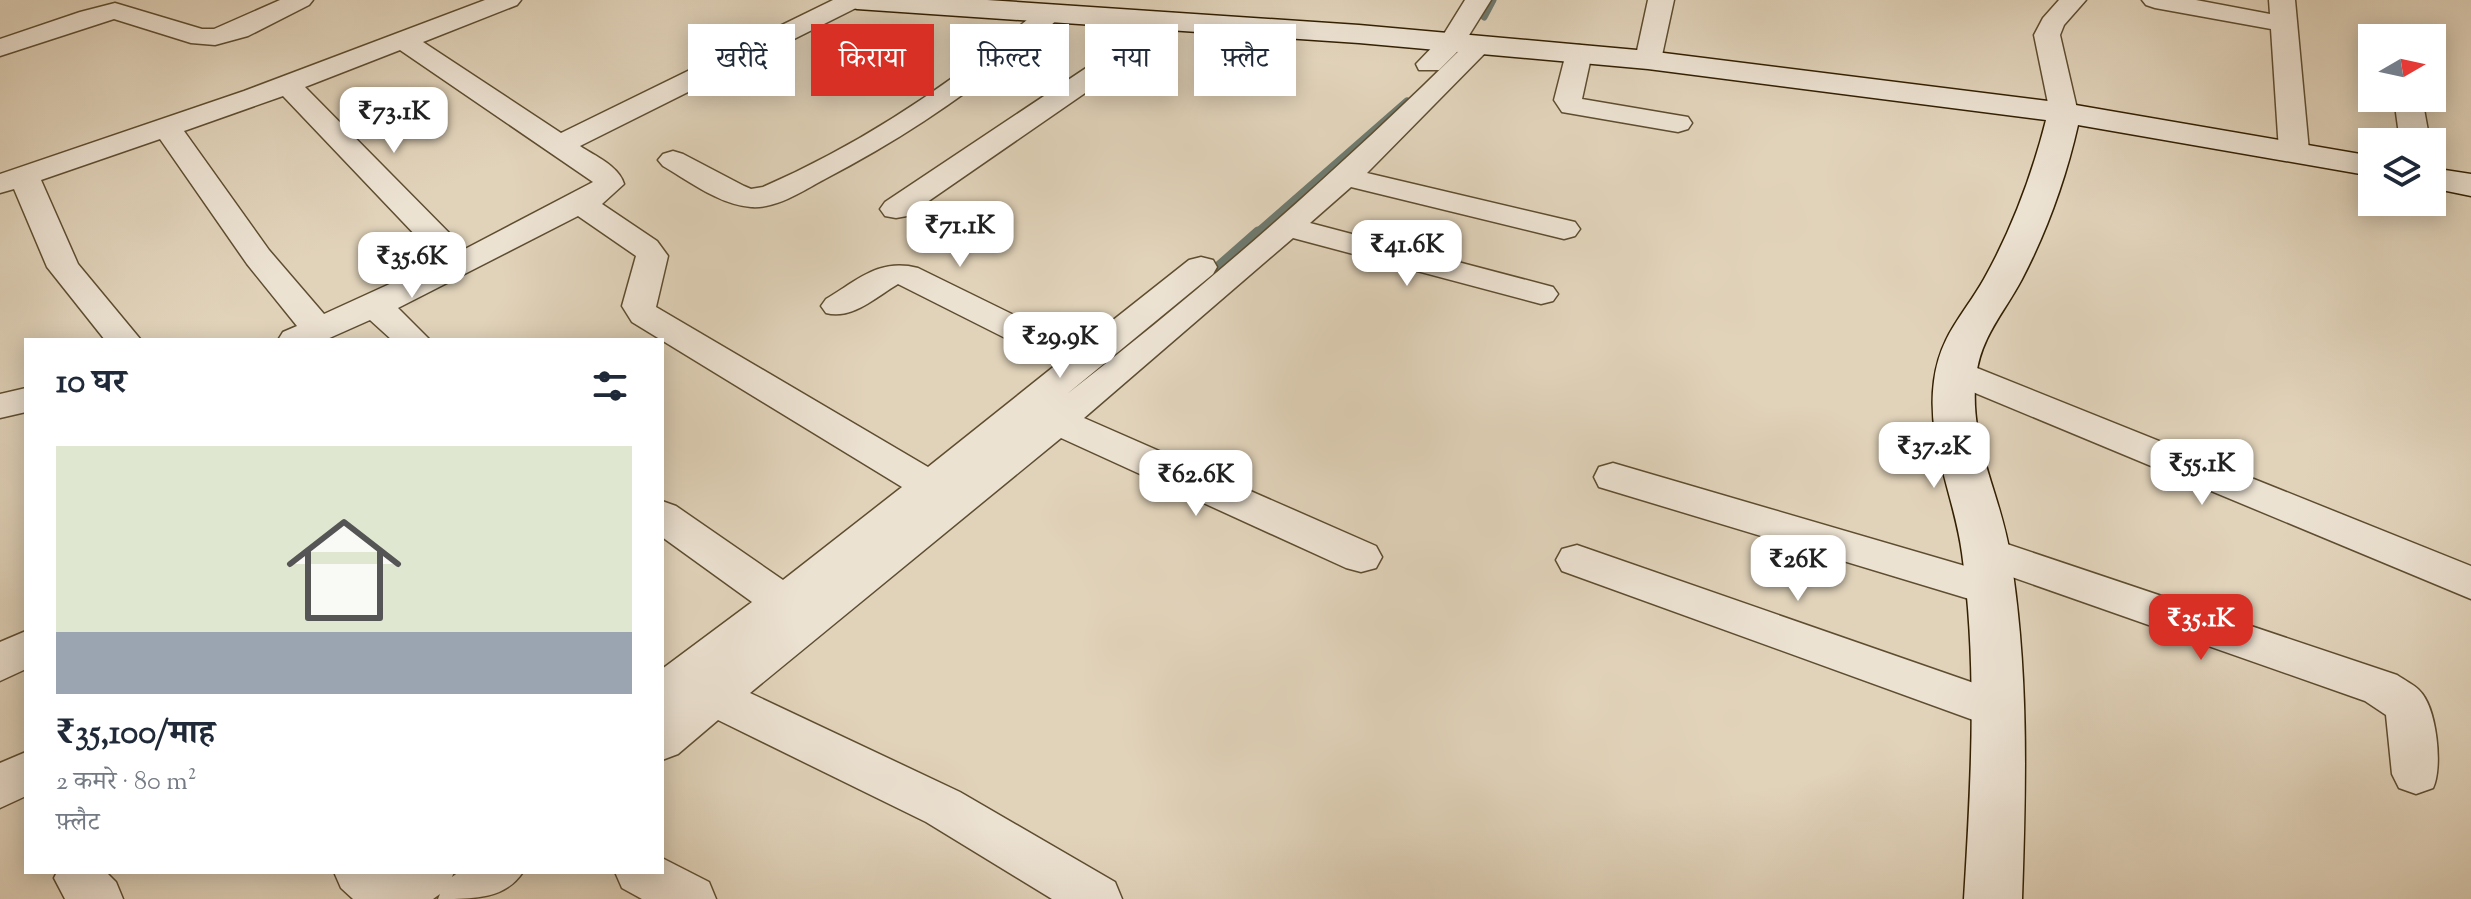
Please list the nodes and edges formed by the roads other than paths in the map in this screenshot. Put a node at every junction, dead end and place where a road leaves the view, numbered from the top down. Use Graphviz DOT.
graph roads {
  1 [pos="300,0"];
  2 [pos="508,0"];
  3 [pos="855,0"];
  4 [pos="1478,0"];
  5 [pos="1661,0"];
  6 [pos="2155,0"];
  7 [pos="2063,1"];
  8 [pos="2283,12"];
  9 [pos="1049,14"];
  10 [pos="1173,21"];
  11 [pos="404,41"];
  12 [pos="1466,43"];
  13 [pos="0,48"];
  14 [pos="1579,53"];
  15 [pos="1648,60"];
  16 [pos="287,84"];
  17 [pos="2064,113"];
  18 [pos="1678,123"];
  19 [pos="167,128"];
  20 [pos="560,145"];
  21 [pos="2294,151"];
  22 [pos="673,160"];
  23 [pos="2358,163"];
  24 [pos="1343,176"];
  25 [pos="12,180"];
  26 [pos="2446,181"];
  27 [pos="2471,185"];
  28 [pos="580,203"];
  29 [pos="896,209"];
  30 [pos="1287,227"];
  31 [pos="1564,229"];
  32 [pos="461,264"];
  33 [pos="1541,294"];
  34 [pos="375,306"];
  35 [pos="838,306"];
  36 [pos="307,335"];
  37 [pos="122,338"];
  38 [pos="411,338"];
  39 [pos="1083,363"];
  40 [pos="1957,372"];
  41 [pos="24,400"];
  42 [pos="0,406"];
  43 [pos="1057,421"];
  44 [pos="1613,477"];
  45 [pos="930,486"];
  46 [pos="664,517"];
  47 [pos="1361,557"];
  48 [pos="1577,560"];
  49 [pos="1987,571"];
  50 [pos="2471,583"];
  51 [pos="783,602"];
  52 [pos="24,649"];
  53 [pos="0,663"];
  54 [pos="664,692"];
  55 [pos="714,697"];
  56 [pos="1998,710"];
  57 [pos="664,738"];
  58 [pos="24,773"];
  59 [pos="2416,774"];
  60 [pos="0,787"];
  61 [pos="361,874"];
  62 [pos="426,874"];
  63 [pos="495,874"];
  64 [pos="644,874"];
  65 [pos="391,899"];
  66 [pos="463,899"];
  67 [pos="691,899"];
  68 [pos="1097,899"];
  69 [pos="1993,899"];
  1 -- 13 [label="street"];
  2 -- 11 [label="street"];
  3 -- 9 [label="street"];
  3 -- 20 [label="street"];
  4 -- 12 [label="street"];
  5 -- 15 [label="street"];
  6 -- 8 [label="street"];
  7 -- 17 [label="street"];
  8 -- 21 [label="street"];
  9 -- 10 [label="street"];
  9 -- 22 [label="street"];
  10 -- 12 [label="street"];
  10 -- 29 [label="street"];
  11 -- 16 [label="street"];
  11 -- 20 [label="street"];
  12 -- 14 [label="street"];
  12 -- 24 [label="street"];
  12 -- 39 [label="street"];
  14 -- 15 [label="street"];
  14 -- 18 [label="street"];
  15 -- 17 [label="street"];
  16 -- 19 [label="street"];
  16 -- 32 [label="street"];
  17 -- 21 [label="street"];
  17 -- 40 [label="street"];
  19 -- 25 [label="street"];
  19 -- 36 [label="street"];
  20 -- 28 [label="street"];
  21 -- 23 [label="street"];
  24 -- 30 [label="street"];
  24 -- 31 [label="street"];
  25 -- 37 [label="street"];
  26 -- 27 [label="street"];
  28 -- 32 [label="street"];
  28 -- 45 [label="street"];
  30 -- 33 [label="street"];
  30 -- 43 [label="street"];
  32 -- 34 [label="street"];
  34 -- 36 [label="street"];
  34 -- 38 [label="street"];
  35 -- 39 [label="street"];
  39 -- 45 [label="street"];
  40 -- 49 [label="street"];
  40 -- 50 [label="street"];
  41 -- 42 [label="street"];
  43 -- 47 [label="street"];
  43 -- 55 [label="street"];
  44 -- 49 [label="street"];
  45 -- 51 [label="street"];
  46 -- 51 [label="street"];
  48 -- 56 [label="street"];
  49 -- 56 [label="street"];
  49 -- 59 [label="street"];
  51 -- 54 [label="street"];
  52 -- 53 [label="street"];
  55 -- 57 [label="street"];
  55 -- 68 [label="street"];
  56 -- 69 [label="street"];
  58 -- 60 [label="street"];
  61 -- 65 [label="street"];
  62 -- 65 [label="street"];
  63 -- 66 [label="street"];
  64 -- 67 [label="street"];
}
